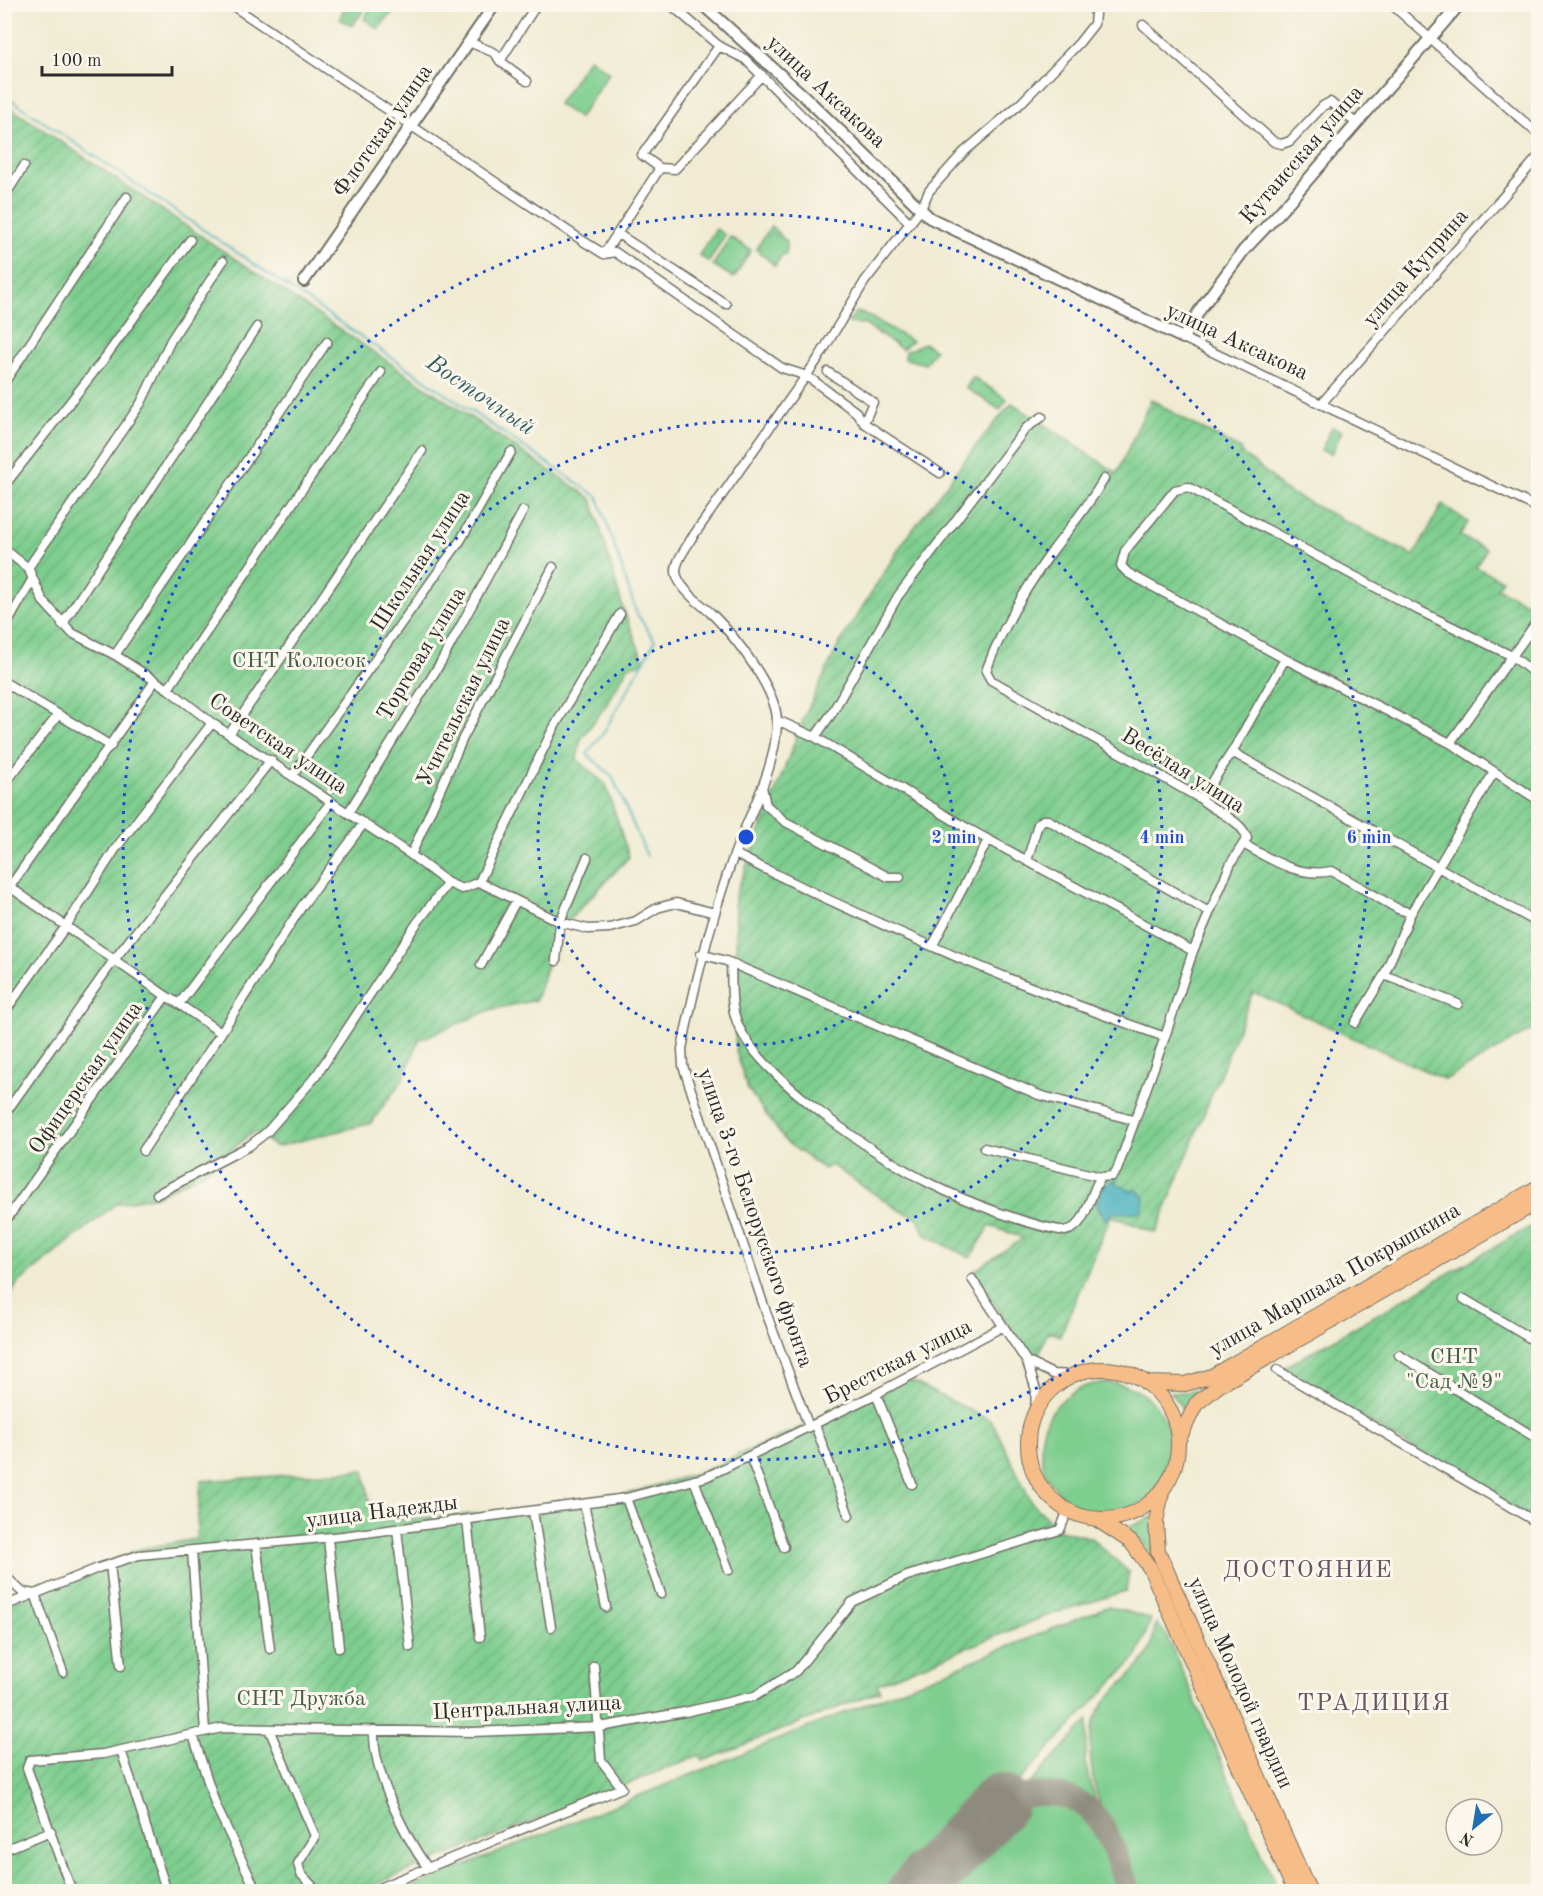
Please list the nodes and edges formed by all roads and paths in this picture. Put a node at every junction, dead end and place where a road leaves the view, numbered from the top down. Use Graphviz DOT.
graph roads {
  1 [pos="230,4"];
  2 [pos="495,4"];
  3 [pos="537,4"];
  4 [pos="670,4"];
  5 [pos="702,4"];
  6 [pos="1096,4"];
  7 [pos="1391,4"];
  8 [pos="1460,4"];
  9 [pos="1143,25"];
  10 [pos="1429,38"];
  11 [pos="470,42"];
  12 [pos="719,46"];
  13 [pos="500,61"];
  14 [pos="762,75"];
  15 [pos="526,81"];
  16 [pos="1356,123"];
  17 [pos="411,125"];
  18 [pos="1539,134"];
  19 [pos="1539,157"];
  20 [pos="24,166"];
  21 [pos="660,168"];
  22 [pos="4,197"];
  23 [pos="127,197"];
  24 [pos="921,209"];
  25 [pos="909,222"];
  26 [pos="618,234"];
  27 [pos="190,240"];
  28 [pos="604,254"];
  29 [pos="223,261"];
  30 [pos="304,281"];
  31 [pos="726,304"];
  32 [pos="256,327"];
  33 [pos="1183,338"];
  34 [pos="327,342"];
  35 [pos="381,372"];
  36 [pos="828,372"];
  37 [pos="807,376"];
  38 [pos="4,383"];
  39 [pos="1321,404"];
  40 [pos="1042,417"];
  41 [pos="864,423"];
  42 [pos="422,451"];
  43 [pos="511,452"];
  44 [pos="940,473"];
  45 [pos="1104,478"];
  46 [pos="4,486"];
  47 [pos="1539,508"];
  48 [pos="523,511"];
  49 [pos="4,549"];
  50 [pos="553,567"];
  51 [pos="28,568"];
  52 [pos="33,580"];
  53 [pos="620,614"];
  54 [pos="1539,620"];
  55 [pos="62,625"];
  56 [pos="4,629"];
  57 [pos="115,655"];
  58 [pos="1512,656"];
  59 [pos="1285,659"];
  60 [pos="1539,676"];
  61 [pos="155,681"];
  62 [pos="4,682"];
  63 [pos="168,689"];
  64 [pos="58,715"];
  65 [pos="777,720"];
  66 [pos="212,723"];
  67 [pos="230,733"];
  68 [pos="815,737"];
  69 [pos="1450,743"];
  70 [pos="111,746"];
  71 [pos="1232,752"];
  72 [pos="271,760"];
  73 [pos="1494,771"];
  74 [pos="294,775"];
  75 [pos="4,785"];
  76 [pos="761,786"];
  77 [pos="1201,799"];
  78 [pos="1539,800"];
  79 [pos="331,802"];
  80 [pos="348,813"];
  81 [pos="364,823"];
  82 [pos="988,840"];
  83 [pos="1245,845"];
  84 [pos="735,854"];
  85 [pos="411,855"];
  86 [pos="587,858"];
  87 [pos="1027,861"];
  88 [pos="1438,869"];
  89 [pos="900,877"];
  90 [pos="479,882"];
  91 [pos="448,883"];
  92 [pos="8,885"];
  93 [pos="4,895"];
  94 [pos="516,901"];
  95 [pos="1209,912"];
  96 [pos="715,913"];
  97 [pos="1411,913"];
  98 [pos="560,922"];
  99 [pos="1539,923"];
  100 [pos="66,926"];
  101 [pos="933,945"];
  102 [pos="1193,951"];
  103 [pos="701,954"];
  104 [pos="114,960"];
  105 [pos="556,961"];
  106 [pos="731,963"];
  107 [pos="481,965"];
  108 [pos="1383,975"];
  109 [pos="166,996"];
  110 [pos="179,1004"];
  111 [pos="1458,1004"];
  112 [pos="4,1013"];
  113 [pos="1354,1023"];
  114 [pos="221,1033"];
  115 [pos="1165,1037"];
  116 [pos="4,1115"];
  117 [pos="1133,1120"];
  118 [pos="984,1148"];
  119 [pos="143,1151"];
  120 [pos="1101,1177"];
  121 [pos="1539,1187"];
  122 [pos="157,1194"];
  123 [pos="1539,1202"];
  124 [pos="4,1223"];
  125 [pos="972,1279"];
  126 [pos="1464,1299"];
  127 [pos="1002,1327"];
  128 [pos="1539,1343"];
  129 [pos="1399,1355"];
  130 [pos="1028,1362"];
  131 [pos="1277,1370"];
  132 [pos="1074,1375"];
  133 [pos="1146,1383"];
  134 [pos="876,1394"];
  135 [pos="1035,1413"];
  136 [pos="812,1426"];
  137 [pos="1539,1438"];
  138 [pos="1178,1443"];
  139 [pos="750,1456"];
  140 [pos="694,1480"];
  141 [pos="912,1484"];
  142 [pos="1164,1487"];
  143 [pos="626,1498"];
  144 [pos="584,1504"];
  145 [pos="1068,1510"];
  146 [pos="533,1511"];
  147 [pos="849,1516"];
  148 [pos="1095,1518"];
  149 [pos="467,1520"];
  150 [pos="1539,1523"];
  151 [pos="397,1529"];
  152 [pos="328,1538"];
  153 [pos="256,1544"];
  154 [pos="784,1547"];
  155 [pos="192,1551"];
  156 [pos="110,1564"];
  157 [pos="729,1570"];
  158 [pos="4,1575"];
  159 [pos="35,1594"];
  160 [pos="661,1594"];
  161 [pos="4,1606"];
  162 [pos="606,1607"];
  163 [pos="551,1626"];
  164 [pos="480,1637"];
  165 [pos="410,1647"];
  166 [pos="339,1648"];
  167 [pos="270,1649"];
  168 [pos="121,1666"];
  169 [pos="594,1666"];
  170 [pos="63,1672"];
  171 [pos="600,1727"];
  172 [pos="269,1729"];
  173 [pos="374,1730"];
  174 [pos="205,1731"];
  175 [pos="193,1735"];
  176 [pos="121,1750"];
  177 [pos="51,1831"];
  178 [pos="4,1850"];
  179 [pos="427,1868"];
  180 [pos="72,1892"];
  181 [pos="167,1892"];
  182 [pos="257,1892"];
  183 [pos="318,1892"];
  184 [pos="369,1892"];
  185 [pos="1295,1892"];
  186 [pos="1310,1892"];
  1 -- 17 [label="street"];
  2 -- 11 [label="street, Флотская улица"];
  3 -- 13 [label="street"];
  4 -- 12 [label="street"];
  5 -- 24 [label="street, улица Аксакова"];
  6 -- 24 [label="street"];
  7 -- 10 [label="street"];
  8 -- 10 [label="street, Кутаисская улица"];
  9 -- 16 [label="street"];
  10 -- 16 [label="street, Кутаисская улица"];
  10 -- 18 [label="street"];
  11 -- 13 [label="street"];
  11 -- 17 [label="street, Флотская улица"];
  12 -- 14 [label="street"];
  12 -- 21 [label="street"];
  13 -- 15 [label="street"];
  14 -- 21 [label="street"];
  14 -- 25 [label="street"];
  16 -- 33 [label="street, Кутаисская улица"];
  17 -- 28 [label="street"];
  17 -- 30 [label="street, Флотская улица"];
  19 -- 39 [label="street, улица Куприна"];
  20 -- 22 [label="street"];
  21 -- 26 [label="street"];
  23 -- 38 [label="street"];
  24 -- 25 [label="street"];
  24 -- 33 [label="street, улица Аксакова"];
  25 -- 37 [label="street"];
  26 -- 28 [label="street"];
  26 -- 31 [label="street"];
  27 -- 46 [label="street"];
  28 -- 37 [label="street"];
  29 -- 51 [label="street"];
  32 -- 55 [label="street"];
  33 -- 39 [label="street, улица Аксакова"];
  34 -- 57 [label="street"];
  35 -- 63 [label="street"];
  36 -- 41 [label="street"];
  37 -- 41 [label="street"];
  37 -- 65 [label="street"];
  39 -- 47 [label="street, улица Аксакова"];
  40 -- 68 [label="street"];
  41 -- 44 [label="street"];
  42 -- 67 [label="street"];
  43 -- 74 [label="street, Школьная улица"];
  45 -- 77 [label="street, Весёлая улица"];
  48 -- 80 [label="street, Торговая улица"];
  49 -- 51 [label="street, Советская улица"];
  50 -- 85 [label="street, Учительская улица"];
  51 -- 52 [label="street, Советская улица"];
  52 -- 55 [label="street, Советская улица"];
  52 -- 56 [label="street"];
  53 -- 90 [label="street"];
  54 -- 58 [label="street"];
  55 -- 57 [label="street, Советская улица"];
  57 -- 61 [label="street, Советская улица"];
  58 -- 59 [label="street"];
  58 -- 60 [label="street"];
  58 -- 69 [label="street"];
  59 -- 69 [label="street"];
  59 -- 71 [label="street"];
  61 -- 63 [label="street, Советская улица"];
  61 -- 70 [label="street"];
  62 -- 64 [label="street"];
  63 -- 66 [label="street, Советская улица"];
  64 -- 70 [label="street"];
  64 -- 75 [label="street"];
  65 -- 68 [label="street"];
  65 -- 76 [label="street, улица 3-го Белорусского фронта"];
  66 -- 67 [label="street, Советская улица"];
  66 -- 100 [label="street"];
  67 -- 72 [label="street, Советская улица"];
  68 -- 82 [label="street"];
  69 -- 73 [label="street"];
  70 -- 92 [label="street"];
  71 -- 77 [label="street"];
  71 -- 88 [label="street"];
  72 -- 74 [label="street, Советская улица"];
  72 -- 104 [label="street"];
  73 -- 78 [label="street"];
  73 -- 88 [label="street"];
  74 -- 79 [label="street, Советская улица"];
  76 -- 84 [label="street, улица 3-го Белорусского фронта"];
  76 -- 89 [label="street"];
  77 -- 83 [label="street, Весёлая улица"];
  79 -- 80 [label="street, Советская улица"];
  79 -- 110 [label="street"];
  80 -- 81 [label="street, Советская улица"];
  81 -- 85 [label="street, Советская улица"];
  81 -- 114 [label="street"];
  82 -- 87 [label="street"];
  82 -- 101 [label="street"];
  83 -- 95 [label="street"];
  83 -- 97 [label="street, Весёлая улица"];
  84 -- 96 [label="street, улица 3-го Белорусского фронта"];
  84 -- 101 [label="street"];
  85 -- 91 [label="street, Советская улица"];
  86 -- 98 [label="street"];
  87 -- 95 [label="street"];
  87 -- 102 [label="street"];
  88 -- 97 [label="street"];
  88 -- 99 [label="street"];
  90 -- 91 [label="street"];
  90 -- 94 [label="street"];
  91 -- 122 [label="street"];
  92 -- 93 [label="street"];
  92 -- 100 [label="street, Офицерская улица"];
  94 -- 98 [label="street"];
  94 -- 107 [label="street"];
  95 -- 102 [label="street"];
  96 -- 98 [label="street"];
  96 -- 103 [label="street, улица 3-го Белорусского фронта"];
  97 -- 108 [label="street"];
  98 -- 105 [label="street"];
  100 -- 104 [label="street, Офицерская улица"];
  100 -- 112 [label="street"];
  101 -- 115 [label="street"];
  102 -- 115 [label="street"];
  103 -- 106 [label="street"];
  103 -- 136 [label="street, улица 3-го Белорусского фронта"];
  104 -- 109 [label="street, Офицерская улица"];
  104 -- 116 [label="street"];
  106 -- 117 [label="street"];
  106 -- 120 [label="street"];
  108 -- 111 [label="street"];
  108 -- 113 [label="street"];
  109 -- 110 [label="street"];
  109 -- 124 [label="street, Офицерская улица"];
  110 -- 114 [label="street"];
  114 -- 119 [label="street"];
  115 -- 117 [label="street"];
  117 -- 120 [label="street"];
  118 -- 120 [label="street"];
  121 -- 133 [label="main road, улица Маршала Покрышкина"];
  123 -- 138 [label="main road, улица Маршала Покрышкина"];
  125 -- 127 [label="street"];
  126 -- 128 [label="street"];
  127 -- 130 [label="street"];
  127 -- 134 [label="street, Брестская улица"];
  129 -- 137 [label="street"];
  130 -- 132 [label="street"];
  130 -- 135 [label="street"];
  131 -- 150 [label="street"];
  132 -- 133 [label="main road"];
  132 -- 135 [label="main road"];
  133 -- 138 [label="main road"];
  134 -- 136 [label="street, Брестская улица"];
  134 -- 141 [label="street"];
  135 -- 145 [label="main road"];
  136 -- 139 [label="street, улица Надежды"];
  136 -- 147 [label="street, улица 3-го Белорусского фронта"];
  138 -- 142 [label="main road"];
  139 -- 140 [label="street, улица Надежды"];
  139 -- 154 [label="street"];
  140 -- 143 [label="street, улица Надежды"];
  140 -- 157 [label="street"];
  142 -- 148 [label="main road"];
  142 -- 186 [label="main road, улица Молодой гвардии"];
  143 -- 144 [label="street, улица Надежды"];
  143 -- 160 [label="street"];
  144 -- 146 [label="street, улица Надежды"];
  144 -- 162 [label="street"];
  145 -- 148 [label="main road"];
  145 -- 171 [label="street, Центральная улица"];
  146 -- 149 [label="street, улица Надежды"];
  146 -- 163 [label="street"];
  148 -- 185 [label="main road, улица Молодой гвардии"];
  149 -- 151 [label="street, улица Надежды"];
  149 -- 164 [label="street"];
  151 -- 152 [label="street, улица Надежды"];
  151 -- 165 [label="street"];
  152 -- 153 [label="street, улица Надежды"];
  152 -- 166 [label="street"];
  153 -- 155 [label="street, улица Надежды"];
  153 -- 167 [label="street"];
  155 -- 156 [label="street, улица Надежды"];
  155 -- 174 [label="street"];
  156 -- 159 [label="street, улица Надежды"];
  156 -- 168 [label="street"];
  158 -- 159 [label="street"];
  159 -- 161 [label="street, улица Надежды"];
  159 -- 170 [label="street"];
  169 -- 171 [label="street"];
  171 -- 173 [label="street, Центральная улица"];
  171 -- 179 [label="street"];
  172 -- 173 [label="street, Центральная улица"];
  172 -- 174 [label="street, Центральная улица"];
  172 -- 183 [label="street"];
  173 -- 179 [label="street"];
  174 -- 175 [label="street, Центральная улица"];
  175 -- 176 [label="street, Центральная улица"];
  175 -- 182 [label="street"];
  176 -- 177 [label="street, Центральная улица"];
  176 -- 181 [label="street"];
  177 -- 178 [label="street"];
  177 -- 180 [label="street"];
  179 -- 184 [label="street"];
}
